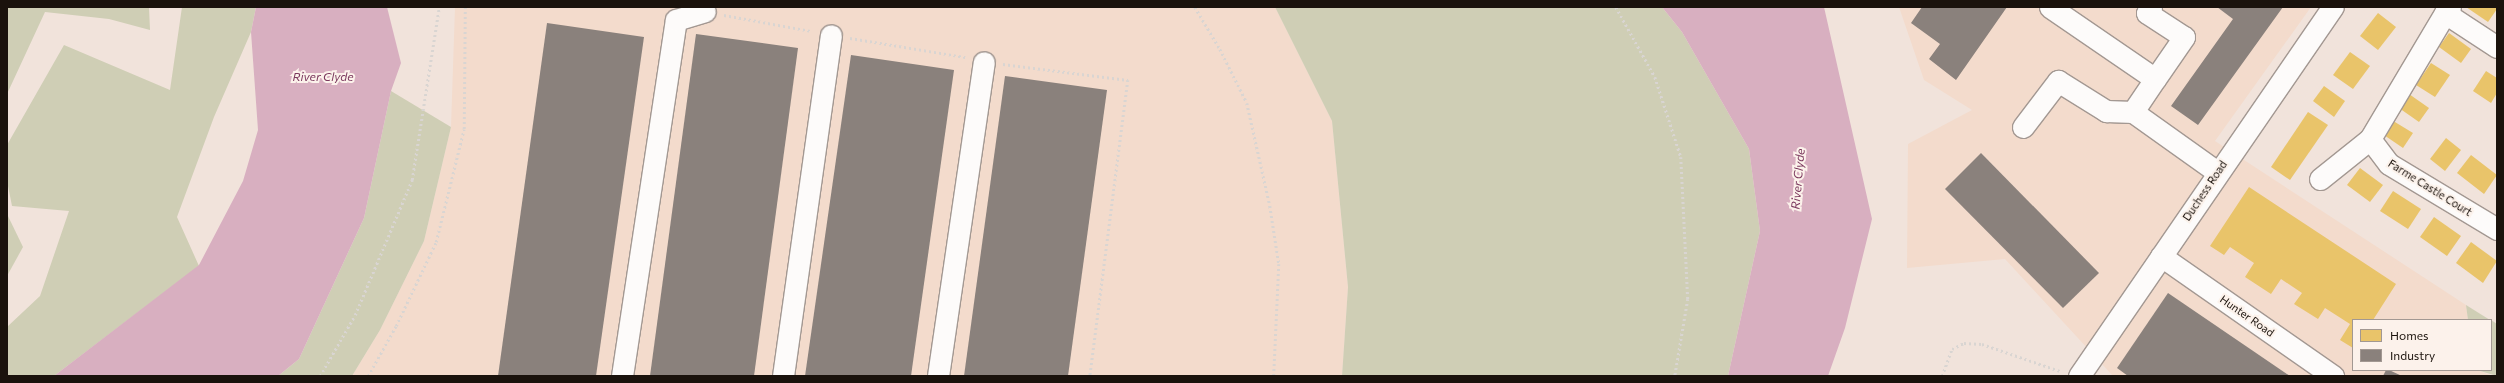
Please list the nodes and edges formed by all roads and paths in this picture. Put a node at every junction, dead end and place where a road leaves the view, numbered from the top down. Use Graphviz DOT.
graph roads {
  1 [pos="439,7"];
  2 [pos="465,7"];
  3 [pos="1195,7"];
  4 [pos="1616,7"];
  5 [pos="2050,7"];
  6 [pos="2333,7"];
  7 [pos="2145,9"];
  8 [pos="2448,10"];
  9 [pos="705,11"];
  10 [pos="831,35"];
  11 [pos="2497,47"];
  12 [pos="984,62"];
  13 [pos="2155,79"];
  14 [pos="2133,112"];
  15 [pos="2023,127"];
  16 [pos="2370,139"];
  17 [pos="2217,172"];
  18 [pos="2320,179"];
  19 [pos="2497,229"];
  20 [pos="2161,256"];
  21 [pos="2072,375"];
  22 [pos="320,376"];
  23 [pos="368,376"];
  24 [pos="622,376"];
  25 [pos="783,376"];
  26 [pos="938,376"];
  27 [pos="1274,376"];
  28 [pos="1675,376"];
  29 [pos="1942,376"];
  30 [pos="2333,376"];
  1 -- 22 [label="path"];
  2 -- 23 [label="path"];
  3 -- 27 [label="path"];
  4 -- 28 [label="path"];
  5 -- 13 [label="street"];
  6 -- 17 [label="street, Duchess Road"];
  7 -- 13 [label="street"];
  8 -- 11 [label="street"];
  8 -- 16 [label="street"];
  9 -- 24 [label="street"];
  10 -- 25 [label="street"];
  12 -- 26 [label="street"];
  13 -- 14 [label="street"];
  14 -- 15 [label="street"];
  14 -- 17 [label="street"];
  16 -- 18 [label="street"];
  16 -- 19 [label="street, Farme Castle Court"];
  17 -- 20 [label="street, Duchess Road"];
  20 -- 21 [label="street, Duchess Road"];
  20 -- 30 [label="street, Hunter Road"];
  21 -- 29 [label="path"];
}
